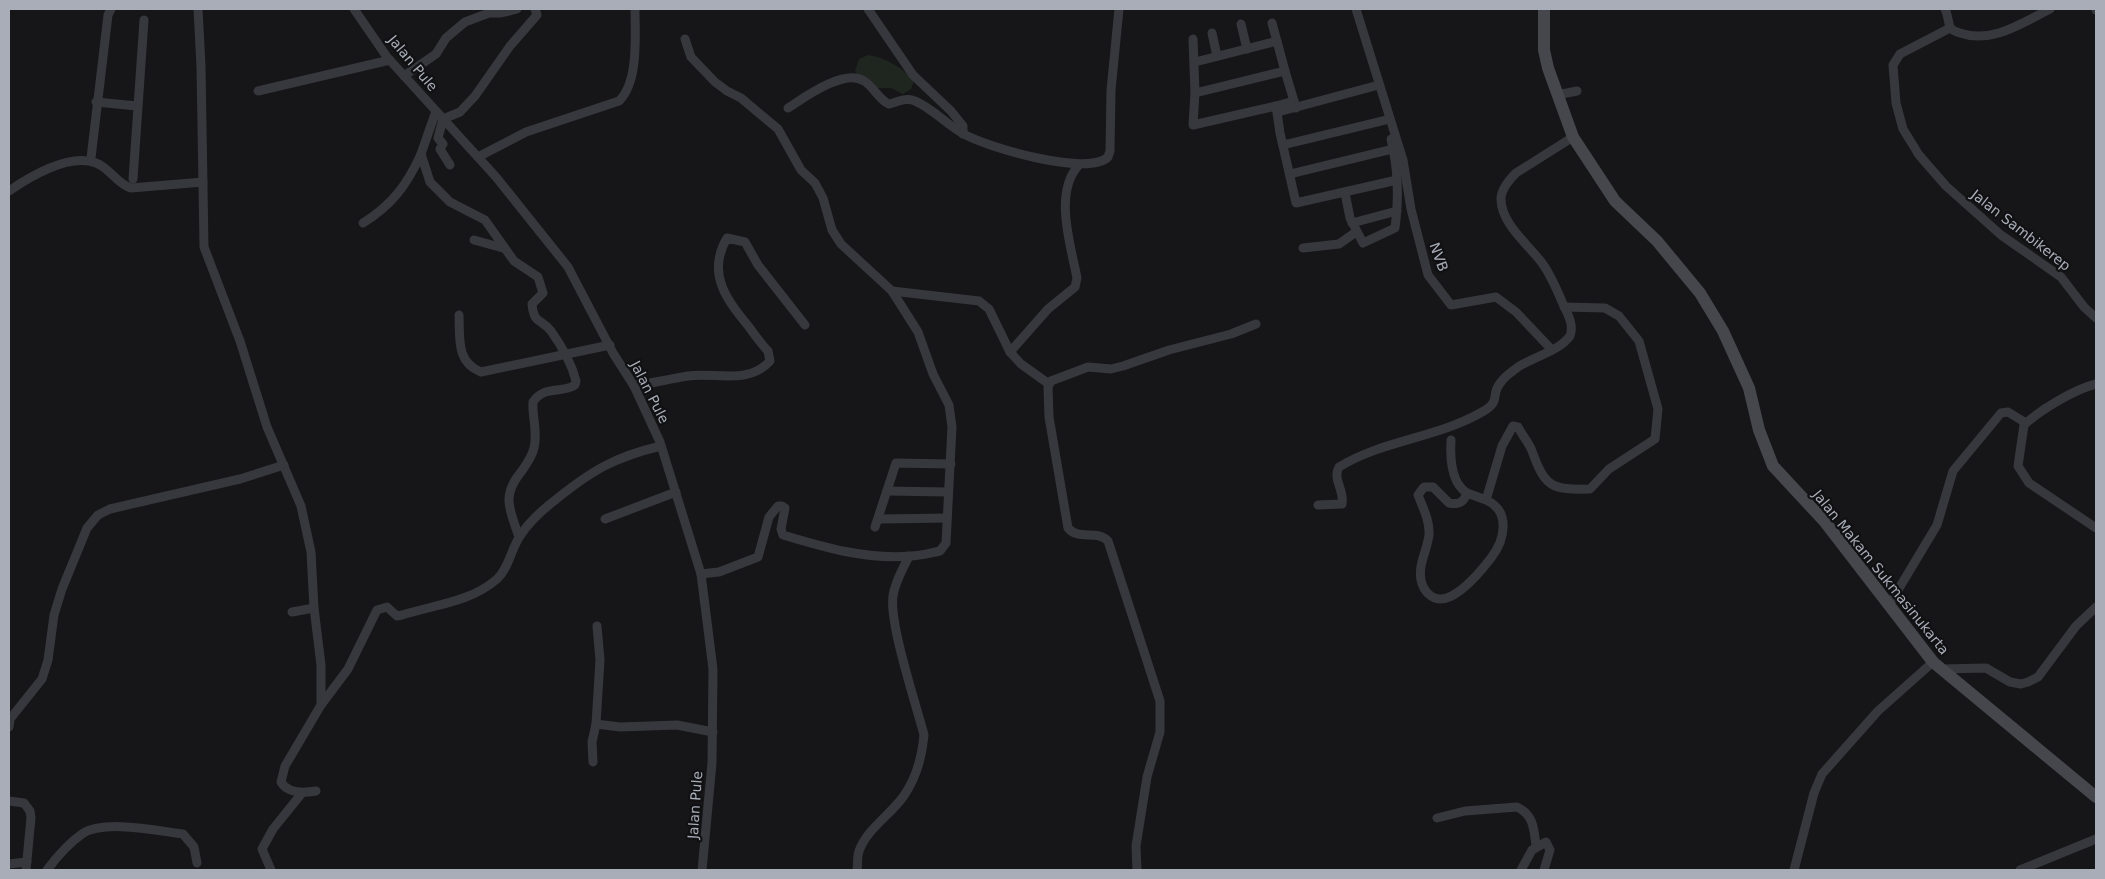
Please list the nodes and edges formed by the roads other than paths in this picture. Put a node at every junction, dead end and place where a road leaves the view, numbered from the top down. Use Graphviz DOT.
graph roads {
  1 [pos="111,9"];
  2 [pos="198,9"];
  3 [pos="354,9"];
  4 [pos="518,9"];
  5 [pos="535,9"];
  6 [pos="635,9"];
  7 [pos="868,9"];
  8 [pos="1119,9"];
  9 [pos="1356,9"];
  10 [pos="1544,9"];
  11 [pos="1945,9"];
  12 [pos="2050,9"];
  13 [pos="144,20"];
  14 [pos="1272,23"];
  15 [pos="1241,24"];
  16 [pos="1950,28"];
  17 [pos="1212,32"];
  18 [pos="685,38"];
  19 [pos="1193,39"];
  20 [pos="1277,41"];
  21 [pos="1247,49"];
  22 [pos="1218,56"];
  23 [pos="390,60"];
  24 [pos="1195,62"];
  25 [pos="1374,65"];
  26 [pos="1286,71"];
  27 [pos="404,76"];
  28 [pos="1375,86"];
  29 [pos="258,91"];
  30 [pos="1577,91"];
  31 [pos="1195,93"];
  32 [pos="1557,95"];
  33 [pos="96,102"];
  34 [pos="1295,104"];
  35 [pos="137,106"];
  36 [pos="788,108"];
  37 [pos="1277,109"];
  38 [pos="436,111"];
  39 [pos="443,119"];
  40 [pos="1386,120"];
  41 [pos="963,134"];
  42 [pos="1573,137"];
  43 [pos="1283,145"];
  44 [pos="1393,149"];
  45 [pos="421,154"];
  46 [pos="478,157"];
  47 [pos="91,158"];
  48 [pos="450,165"];
  49 [pos="1079,165"];
  50 [pos="1290,174"];
  51 [pos="134,179"];
  52 [pos="1397,180"];
  53 [pos="203,182"];
  54 [pos="9,191"];
  55 [pos="1345,192"];
  56 [pos="1397,212"];
  57 [pos="363,223"];
  58 [pos="1352,223"];
  59 [pos="1356,232"];
  60 [pos="474,240"];
  61 [pos="503,248"];
  62 [pos="1303,248"];
  63 [pos="892,291"];
  64 [pos="1564,307"];
  65 [pos="459,316"];
  66 [pos="2096,318"];
  67 [pos="1256,324"];
  68 [pos="806,325"];
  69 [pos="610,345"];
  70 [pos="1552,350"];
  71 [pos="1010,352"];
  72 [pos="564,354"];
  73 [pos="1049,384"];
  74 [pos="2096,384"];
  75 [pos="634,386"];
  76 [pos="2026,423"];
  77 [pos="1452,440"];
  78 [pos="661,446"];
  79 [pos="951,464"];
  80 [pos="284,465"];
  81 [pos="887,491"];
  82 [pos="676,492"];
  83 [pos="948,492"];
  84 [pos="1467,493"];
  85 [pos="1486,500"];
  86 [pos="1318,506"];
  87 [pos="947,518"];
  88 [pos="605,519"];
  89 [pos="2096,528"];
  90 [pos="519,537"];
  91 [pos="909,556"];
  92 [pos="701,574"];
  93 [pos="1889,606"];
  94 [pos="2096,607"];
  95 [pos="314,608"];
  96 [pos="292,612"];
  97 [pos="597,626"];
  98 [pos="1938,665"];
  99 [pos="321,705"];
  100 [pos="596,724"];
  101 [pos="9,727"];
  102 [pos="713,732"];
  103 [pos="594,762"];
  104 [pos="316,791"];
  105 [pos="302,793"];
  106 [pos="2096,797"];
  107 [pos="9,801"];
  108 [pos="1437,818"];
  109 [pos="2096,839"];
  110 [pos="1536,846"];
  111 [pos="197,863"];
  112 [pos="9,864"];
  113 [pos="27,866"];
  114 [pos="47,870"];
  115 [pos="271,870"];
  116 [pos="702,870"];
  117 [pos="857,870"];
  118 [pos="1137,870"];
  119 [pos="1521,870"];
  120 [pos="1544,870"];
  121 [pos="1794,870"];
  122 [pos="2020,870"];
  1 -- 33 [label="street"];
  2 -- 53 [label="street"];
  3 -- 23 [label="street, Jalan Pule"];
  4 -- 27 [label="street"];
  5 -- 39 [label="street"];
  6 -- 46 [label="street"];
  7 -- 41 [label="street"];
  8 -- 49 [label="street"];
  9 -- 25 [label="street"];
  10 -- 32 [label="street, Jalan Makam Sukmasinukarta"];
  11 -- 16 [label="street"];
  12 -- 16 [label="street"];
  13 -- 35 [label="street"];
  14 -- 20 [label="street"];
  15 -- 21 [label="street"];
  16 -- 66 [label="street, Jalan Sambikerep"];
  17 -- 22 [label="street"];
  18 -- 63 [label="street"];
  19 -- 24 [label="street"];
  20 -- 21 [label="street"];
  20 -- 26 [label="street"];
  21 -- 22 [label="street"];
  22 -- 24 [label="street"];
  23 -- 27 [label="street, Jalan Pule"];
  23 -- 29 [label="street"];
  24 -- 31 [label="street"];
  25 -- 28 [label="street"];
  25 -- 70 [label="street, NVB"];
  26 -- 31 [label="street"];
  26 -- 34 [label="street"];
  27 -- 38 [label="street, Jalan Pule"];
  28 -- 34 [label="street"];
  28 -- 40 [label="street"];
  30 -- 32 [label="street"];
  31 -- 37 [label="street"];
  32 -- 42 [label="street, Jalan Makam Sukmasinukarta"];
  33 -- 35 [label="street"];
  33 -- 47 [label="street"];
  34 -- 37 [label="street"];
  35 -- 51 [label="street"];
  36 -- 41 [label="street"];
  37 -- 43 [label="street"];
  38 -- 39 [label="street, Jalan Pule"];
  38 -- 45 [label="street"];
  39 -- 46 [label="street, Jalan Pule"];
  39 -- 48 [label="street"];
  40 -- 43 [label="street"];
  40 -- 44 [label="street"];
  41 -- 49 [label="street"];
  42 -- 64 [label="street"];
  42 -- 93 [label="street, Jalan Makam Sukmasinukarta"];
  43 -- 50 [label="street"];
  44 -- 50 [label="street"];
  44 -- 52 [label="street"];
  45 -- 57 [label="street"];
  45 -- 61 [label="street"];
  46 -- 69 [label="street, Jalan Pule"];
  49 -- 71 [label="street"];
  50 -- 55 [label="street"];
  52 -- 55 [label="street"];
  52 -- 56 [label="street"];
  53 -- 54 [label="street"];
  53 -- 80 [label="street"];
  55 -- 58 [label="street"];
  56 -- 58 [label="street"];
  56 -- 59 [label="street"];
  58 -- 59 [label="street"];
  59 -- 62 [label="street"];
  60 -- 61 [label="street"];
  61 -- 72 [label="street"];
  63 -- 71 [label="street"];
  63 -- 79 [label="street"];
  64 -- 70 [label="street"];
  64 -- 85 [label="street"];
  65 -- 72 [label="street"];
  67 -- 73 [label="street"];
  68 -- 75 [label="street"];
  69 -- 72 [label="street"];
  69 -- 75 [label="street, Jalan Pule"];
  70 -- 86 [label="street"];
  71 -- 73 [label="street"];
  72 -- 90 [label="street"];
  73 -- 118 [label="street"];
  74 -- 76 [label="street"];
  75 -- 78 [label="street, Jalan Pule"];
  76 -- 89 [label="street"];
  76 -- 93 [label="street"];
  77 -- 84 [label="street"];
  78 -- 82 [label="street, Jalan Pule"];
  78 -- 90 [label="street"];
  79 -- 81 [label="street"];
  79 -- 83 [label="street"];
  80 -- 95 [label="street"];
  80 -- 101 [label="street"];
  81 -- 83 [label="street"];
  81 -- 87 [label="street"];
  82 -- 88 [label="street"];
  82 -- 92 [label="street, Jalan Pule"];
  83 -- 87 [label="street"];
  84 -- 85 [label="street"];
  84 -- 85 [label="street"];
  87 -- 91 [label="street"];
  90 -- 99 [label="street"];
  91 -- 92 [label="street"];
  91 -- 117 [label="street"];
  92 -- 102 [label="street, Jalan Pule"];
  93 -- 98 [label="street, Jalan Makam Sukmasinukarta"];
  94 -- 98 [label="street"];
  95 -- 96 [label="street"];
  95 -- 99 [label="street"];
  97 -- 100 [label="street"];
  98 -- 106 [label="street, Jalan Makam Sukmasinukarta"];
  98 -- 121 [label="street"];
  99 -- 105 [label="street"];
  100 -- 102 [label="street"];
  100 -- 103 [label="street"];
  102 -- 116 [label="street, Jalan Pule"];
  104 -- 105 [label="street"];
  105 -- 115 [label="street"];
  107 -- 113 [label="street"];
  108 -- 110 [label="street"];
  109 -- 122 [label="street"];
  110 -- 119 [label="street"];
  110 -- 120 [label="street"];
  111 -- 114 [label="street"];
  112 -- 113 [label="street"];
}
